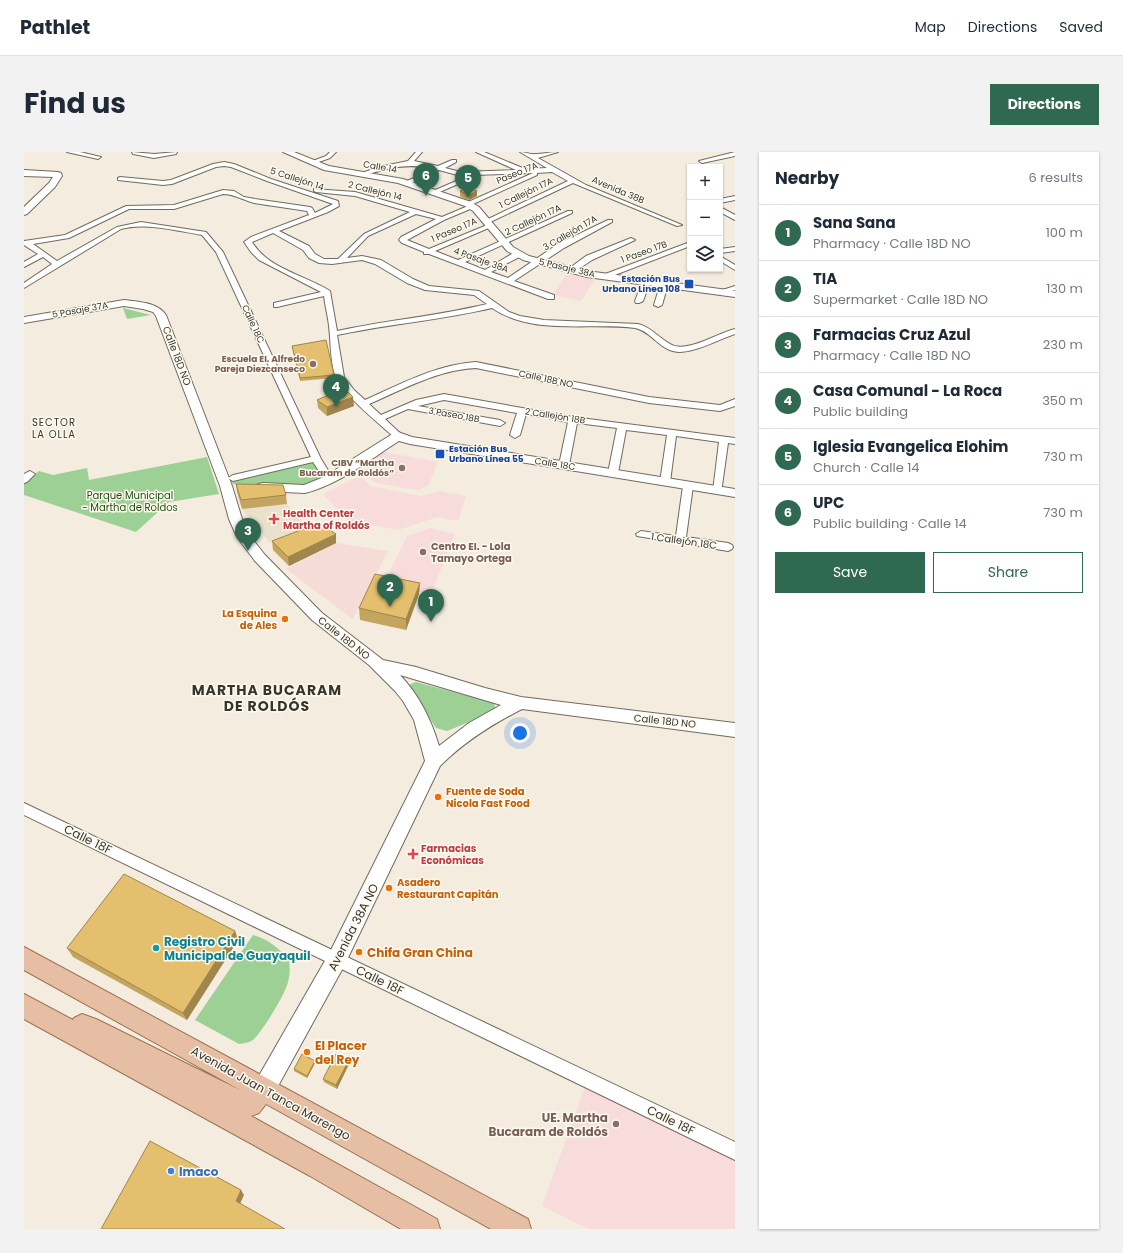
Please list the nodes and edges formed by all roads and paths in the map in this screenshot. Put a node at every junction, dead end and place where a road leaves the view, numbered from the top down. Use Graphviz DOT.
graph roads {
  1 [pos="70,152"];
  2 [pos="136,152"];
  3 [pos="173,152"];
  4 [pos="288,152"];
  5 [pos="333,152"];
  6 [pos="419,152"];
  7 [pos="478,152"];
  8 [pos="523,152"];
  9 [pos="555,152"];
  10 [pos="705,152"];
  11 [pos="735,154"];
  12 [pos="532,156"];
  13 [pos="98,157"];
  14 [pos="714,158"];
  15 [pos="454,161"];
  16 [pos="702,161"];
  17 [pos="313,162"];
  18 [pos="410,163"];
  19 [pos="439,168"];
  20 [pos="552,170"];
  21 [pos="526,171"];
  22 [pos="24,173"];
  23 [pos="362,174"];
  24 [pos="476,174"];
  25 [pos="533,174"];
  26 [pos="120,180"];
  27 [pos="573,181"];
  28 [pos="407,183"];
  29 [pos="303,190"];
  30 [pos="435,192"];
  31 [pos="735,198"];
  32 [pos="723,200"];
  33 [pos="470,205"];
  34 [pos="417,211"];
  35 [pos="24,212"];
  36 [pos="570,212"];
  37 [pos="723,212"];
  38 [pos="312,216"];
  39 [pos="735,218"];
  40 [pos="442,219"];
  41 [pos="610,221"];
  42 [pos="487,224"];
  43 [pos="679,225"];
  44 [pos="383,227"];
  45 [pos="274,231"];
  46 [pos="406,239"];
  47 [pos="631,240"];
  48 [pos="26,243"];
  49 [pos="504,243"];
  50 [pos="687,245"];
  51 [pos="735,249"];
  52 [pos="723,251"];
  53 [pos="427,252"];
  54 [pos="668,253"];
  55 [pos="43,254"];
  56 [pos="518,254"];
  57 [pos="687,254"];
  58 [pos="341,260"];
  59 [pos="723,260"];
  60 [pos="539,262"];
  61 [pos="457,263"];
  62 [pos="57,264"];
  63 [pos="24,265"];
  64 [pos="735,268"];
  65 [pos="571,270"];
  66 [pos="484,273"];
  67 [pos="604,276"];
  68 [pos="509,281"];
  69 [pos="646,282"];
  70 [pos="664,284"];
  71 [pos="24,286"];
  72 [pos="735,288"];
  73 [pos="720,292"];
  74 [pos="327,293"];
  75 [pos="735,294"];
  76 [pos="551,297"];
  77 [pos="640,302"];
  78 [pos="137,304"];
  79 [pos="277,305"];
  80 [pos="658,305"];
  81 [pos="490,306"];
  82 [pos="24,320"];
  83 [pos="735,331"];
  84 [pos="333,334"];
  85 [pos="735,402"];
  86 [pos="363,404"];
  87 [pos="409,407"];
  88 [pos="522,411"];
  89 [pos="378,419"];
  90 [pos="573,420"];
  91 [pos="500,423"];
  92 [pos="622,426"];
  93 [pos="672,432"];
  94 [pos="515,435"];
  95 [pos="398,436"];
  96 [pos="724,439"];
  97 [pos="735,441"];
  98 [pos="316,459"];
  99 [pos="564,465"];
  100 [pos="613,473"];
  101 [pos="329,480"];
  102 [pos="230,482"];
  103 [pos="665,482"];
  104 [pos="688,486"];
  105 [pos="718,491"];
  106 [pos="735,493"];
  107 [pos="640,534"];
  108 [pos="682,540"];
  109 [pos="728,547"];
  110 [pos="380,665"];
  111 [pos="520,703"];
  112 [pos="735,730"];
  113 [pos="434,761"];
  114 [pos="24,809"];
  115 [pos="24,958"];
  116 [pos="337,959"];
  117 [pos="24,1006"];
  118 [pos="49,1019"];
  119 [pos="264,1089"];
  120 [pos="735,1151"];
  121 [pos="427,1229"];
  122 [pos="518,1229"];
  1 -- 13 [label="street"];
  2 -- 3 [label="street"];
  4 -- 17 [label="street, Calle 14"];
  5 -- 17 [label="street"];
  6 -- 18 [label="street"];
  7 -- 21 [label="street"];
  8 -- 12 [label="street, Avenida 38B"];
  9 -- 12 [label="street"];
  10 -- 14 [label="street"];
  11 -- 14 [label="street"];
  12 -- 20 [label="street, Avenida 38B"];
  14 -- 16 [label="street"];
  15 -- 19 [label="street"];
  17 -- 23 [label="street, Calle 14"];
  18 -- 19 [label="street"];
  18 -- 23 [label="street"];
  19 -- 24 [label="street"];
  19 -- 28 [label="street"];
  20 -- 21 [label="street"];
  20 -- 25 [label="street, Paseo 17A"];
  20 -- 27 [label="street, Avenida 38B"];
  21 -- 24 [label="street"];
  21 -- 25 [label="street"];
  22 -- 35 [label="street"];
  23 -- 28 [label="street, Calle 14"];
  24 -- 30 [label="street"];
  25 -- 33 [label="street, Paseo 17A"];
  26 -- 29 [label="street, 5 Callejón 14"];
  27 -- 42 [label="street, 1 Callejón 17A"];
  27 -- 43 [label="street, Avenida 38B"];
  28 -- 30 [label="street, Calle 14"];
  29 -- 34 [label="street, 2 Callejón 14"];
  29 -- 38 [label="street, 5 Callejón 14"];
  30 -- 33 [label="street, Calle 14"];
  31 -- 32 [label="street"];
  33 -- 40 [label="street, Paseo 17A"];
  33 -- 42 [label="street, 5 Pasaje 38A"];
  34 -- 40 [label="street, 2 Callejón 14"];
  34 -- 44 [label="street"];
  36 -- 49 [label="street, 2 Callejón 17A"];
  37 -- 39 [label="street"];
  38 -- 45 [label="street"];
  38 -- 48 [label="street"];
  40 -- 46 [label="street, Paseo 17A"];
  41 -- 60 [label="street, 3 Callejón 17A"];
  42 -- 49 [label="street, 5 Pasaje 38A"];
  42 -- 53 [label="street, 1 Paseo 17A"];
  44 -- 46 [label="street, 4 Pasaje 38A"];
  44 -- 58 [label="street"];
  45 -- 58 [label="street"];
  45 -- 74 [label="street"];
  46 -- 53 [label="street, 4 Pasaje 38A"];
  47 -- 65 [label="street"];
  48 -- 55 [label="street"];
  49 -- 56 [label="street, 5 Pasaje 38A"];
  49 -- 61 [label="street, 2 Callejón 17A"];
  50 -- 54 [label="street, 1 Paseo 17B"];
  51 -- 52 [label="street"];
  53 -- 61 [label="street, 4 Pasaje 38A"];
  54 -- 57 [label="street"];
  54 -- 67 [label="street, 1 Paseo 17B"];
  55 -- 62 [label="street"];
  55 -- 63 [label="street"];
  56 -- 60 [label="street, 5 Pasaje 38A"];
  56 -- 66 [label="street"];
  58 -- 83 [label="street"];
  59 -- 64 [label="street"];
  60 -- 65 [label="street, 5 Pasaje 38A"];
  60 -- 68 [label="street, 3 Callejón 17A"];
  61 -- 66 [label="street, 4 Pasaje 38A"];
  62 -- 71 [label="street"];
  62 -- 98 [label="street, Calle 18C"];
  65 -- 67 [label="street, 5 Pasaje 38A"];
  66 -- 68 [label="street, 4 Pasaje 38A"];
  67 -- 69 [label="street, 5 Pasaje 38A"];
  68 -- 76 [label="street, 4 Pasaje 38A"];
  69 -- 70 [label="street, 5 Pasaje 38A"];
  69 -- 77 [label="street"];
  70 -- 73 [label="street, 5 Pasaje 38A"];
  70 -- 80 [label="street"];
  72 -- 73 [label="street"];
  73 -- 75 [label="street, 5 Pasaje 38A"];
  74 -- 79 [label="street"];
  74 -- 84 [label="street"];
  78 -- 82 [label="street, 5 Pasaje 37A"];
  78 -- 102 [label="street, Calle 18D NO"];
  81 -- 84 [label="street"];
  84 -- 86 [label="street"];
  85 -- 86 [label="street, Calle 18B NO"];
  86 -- 89 [label="street, Calle 18C"];
  87 -- 88 [label="street, 2 Callejón 18B"];
  87 -- 89 [label="street, 2 Callejón 18B"];
  87 -- 91 [label="street, 3 Paseo 18B"];
  88 -- 90 [label="street, 2 Callejón 18B"];
  88 -- 94 [label="street"];
  89 -- 95 [label="street, Calle 18C"];
  90 -- 92 [label="street, 2 Callejón 18B"];
  90 -- 99 [label="street"];
  92 -- 93 [label="street, 2 Callejón 18B"];
  92 -- 100 [label="street"];
  93 -- 96 [label="street, 2 Callejón 18B"];
  93 -- 103 [label="street"];
  95 -- 99 [label="street, Calle 18C"];
  95 -- 101 [label="street"];
  96 -- 97 [label="street, 2 Callejón 18B"];
  96 -- 105 [label="street"];
  98 -- 101 [label="street, Calle 18C"];
  98 -- 102 [label="street"];
  99 -- 100 [label="street, Calle 18C"];
  100 -- 103 [label="street, Calle 18C"];
  101 -- 102 [label="street"];
  102 -- 110 [label="street, Calle 18D NO"];
  103 -- 104 [label="street, Calle 18C"];
  104 -- 105 [label="street, Calle 18C"];
  104 -- 108 [label="street"];
  105 -- 106 [label="street, Calle 18C"];
  107 -- 108 [label="street, 1 Callejón 18C"];
  108 -- 109 [label="street, 1 Callejón 18C"];
  110 -- 111 [label="street, Calle 18D NO"];
  110 -- 113 [label="street"];
  111 -- 112 [label="street, Calle 18D NO"];
  111 -- 113 [label="street, Avenida 38A NO"];
  113 -- 116 [label="street, Avenida 38A NO"];
  114 -- 116 [label="street, Calle 18F"];
  115 -- 119 [label="main road, Avenida Juan Tanca Marengo"];
  116 -- 119 [label="street, Avenida 38A NO"];
  116 -- 120 [label="street, Calle 18F"];
  117 -- 118 [label="main road"];
  118 -- 119 [label="main road"];
  118 -- 121 [label="main road"];
  119 -- 122 [label="main road, Avenida Juan Tanca Marengo"];
}
